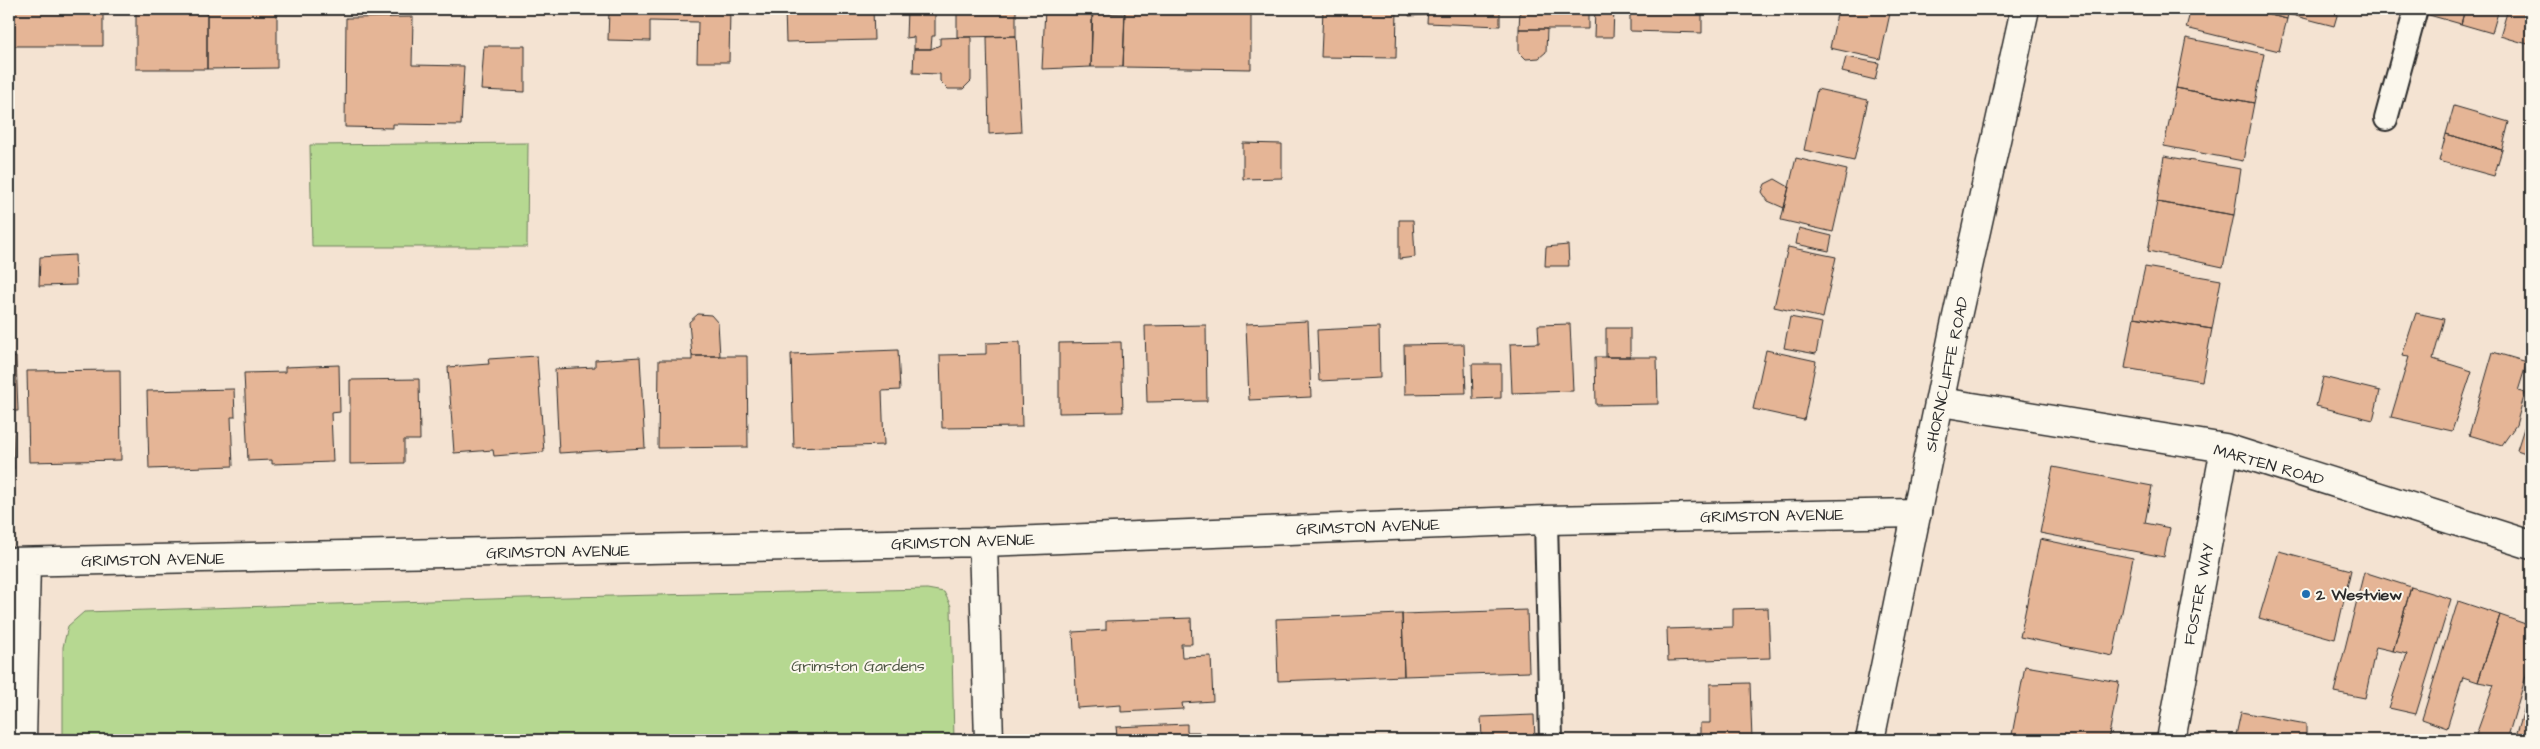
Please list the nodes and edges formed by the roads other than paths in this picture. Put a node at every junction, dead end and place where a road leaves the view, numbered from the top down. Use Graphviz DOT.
graph roads {
  1 [pos="2026,9"];
  2 [pos="2416,9"];
  3 [pos="2386,119"];
  4 [pos="1941,402"];
  5 [pos="2225,448"];
  6 [pos="1917,514"];
  7 [pos="1546,520"];
  8 [pos="983,542"];
  9 [pos="2531,546"];
  10 [pos="17,562"];
  11 [pos="22,740"];
  12 [pos="989,740"];
  13 [pos="1551,740"];
  14 [pos="1870,740"];
  15 [pos="2171,740"];
  1 -- 4 [label="street, SHORNCLIFFE ROAD"];
  2 -- 3 [label="lane"];
  4 -- 5 [label="street, MARTEN ROAD"];
  4 -- 6 [label="street, SHORNCLIFFE ROAD"];
  5 -- 9 [label="street, MARTEN ROAD"];
  5 -- 15 [label="street, FOSTER WAY"];
  6 -- 7 [label="street, GRIMSTON AVENUE"];
  6 -- 14 [label="street, SHORNCLIFFE ROAD"];
  7 -- 8 [label="street, GRIMSTON AVENUE"];
  7 -- 13 [label="lane"];
  8 -- 10 [label="street, GRIMSTON AVENUE"];
  8 -- 12 [label="street"];
  10 -- 11 [label="street"];
}
